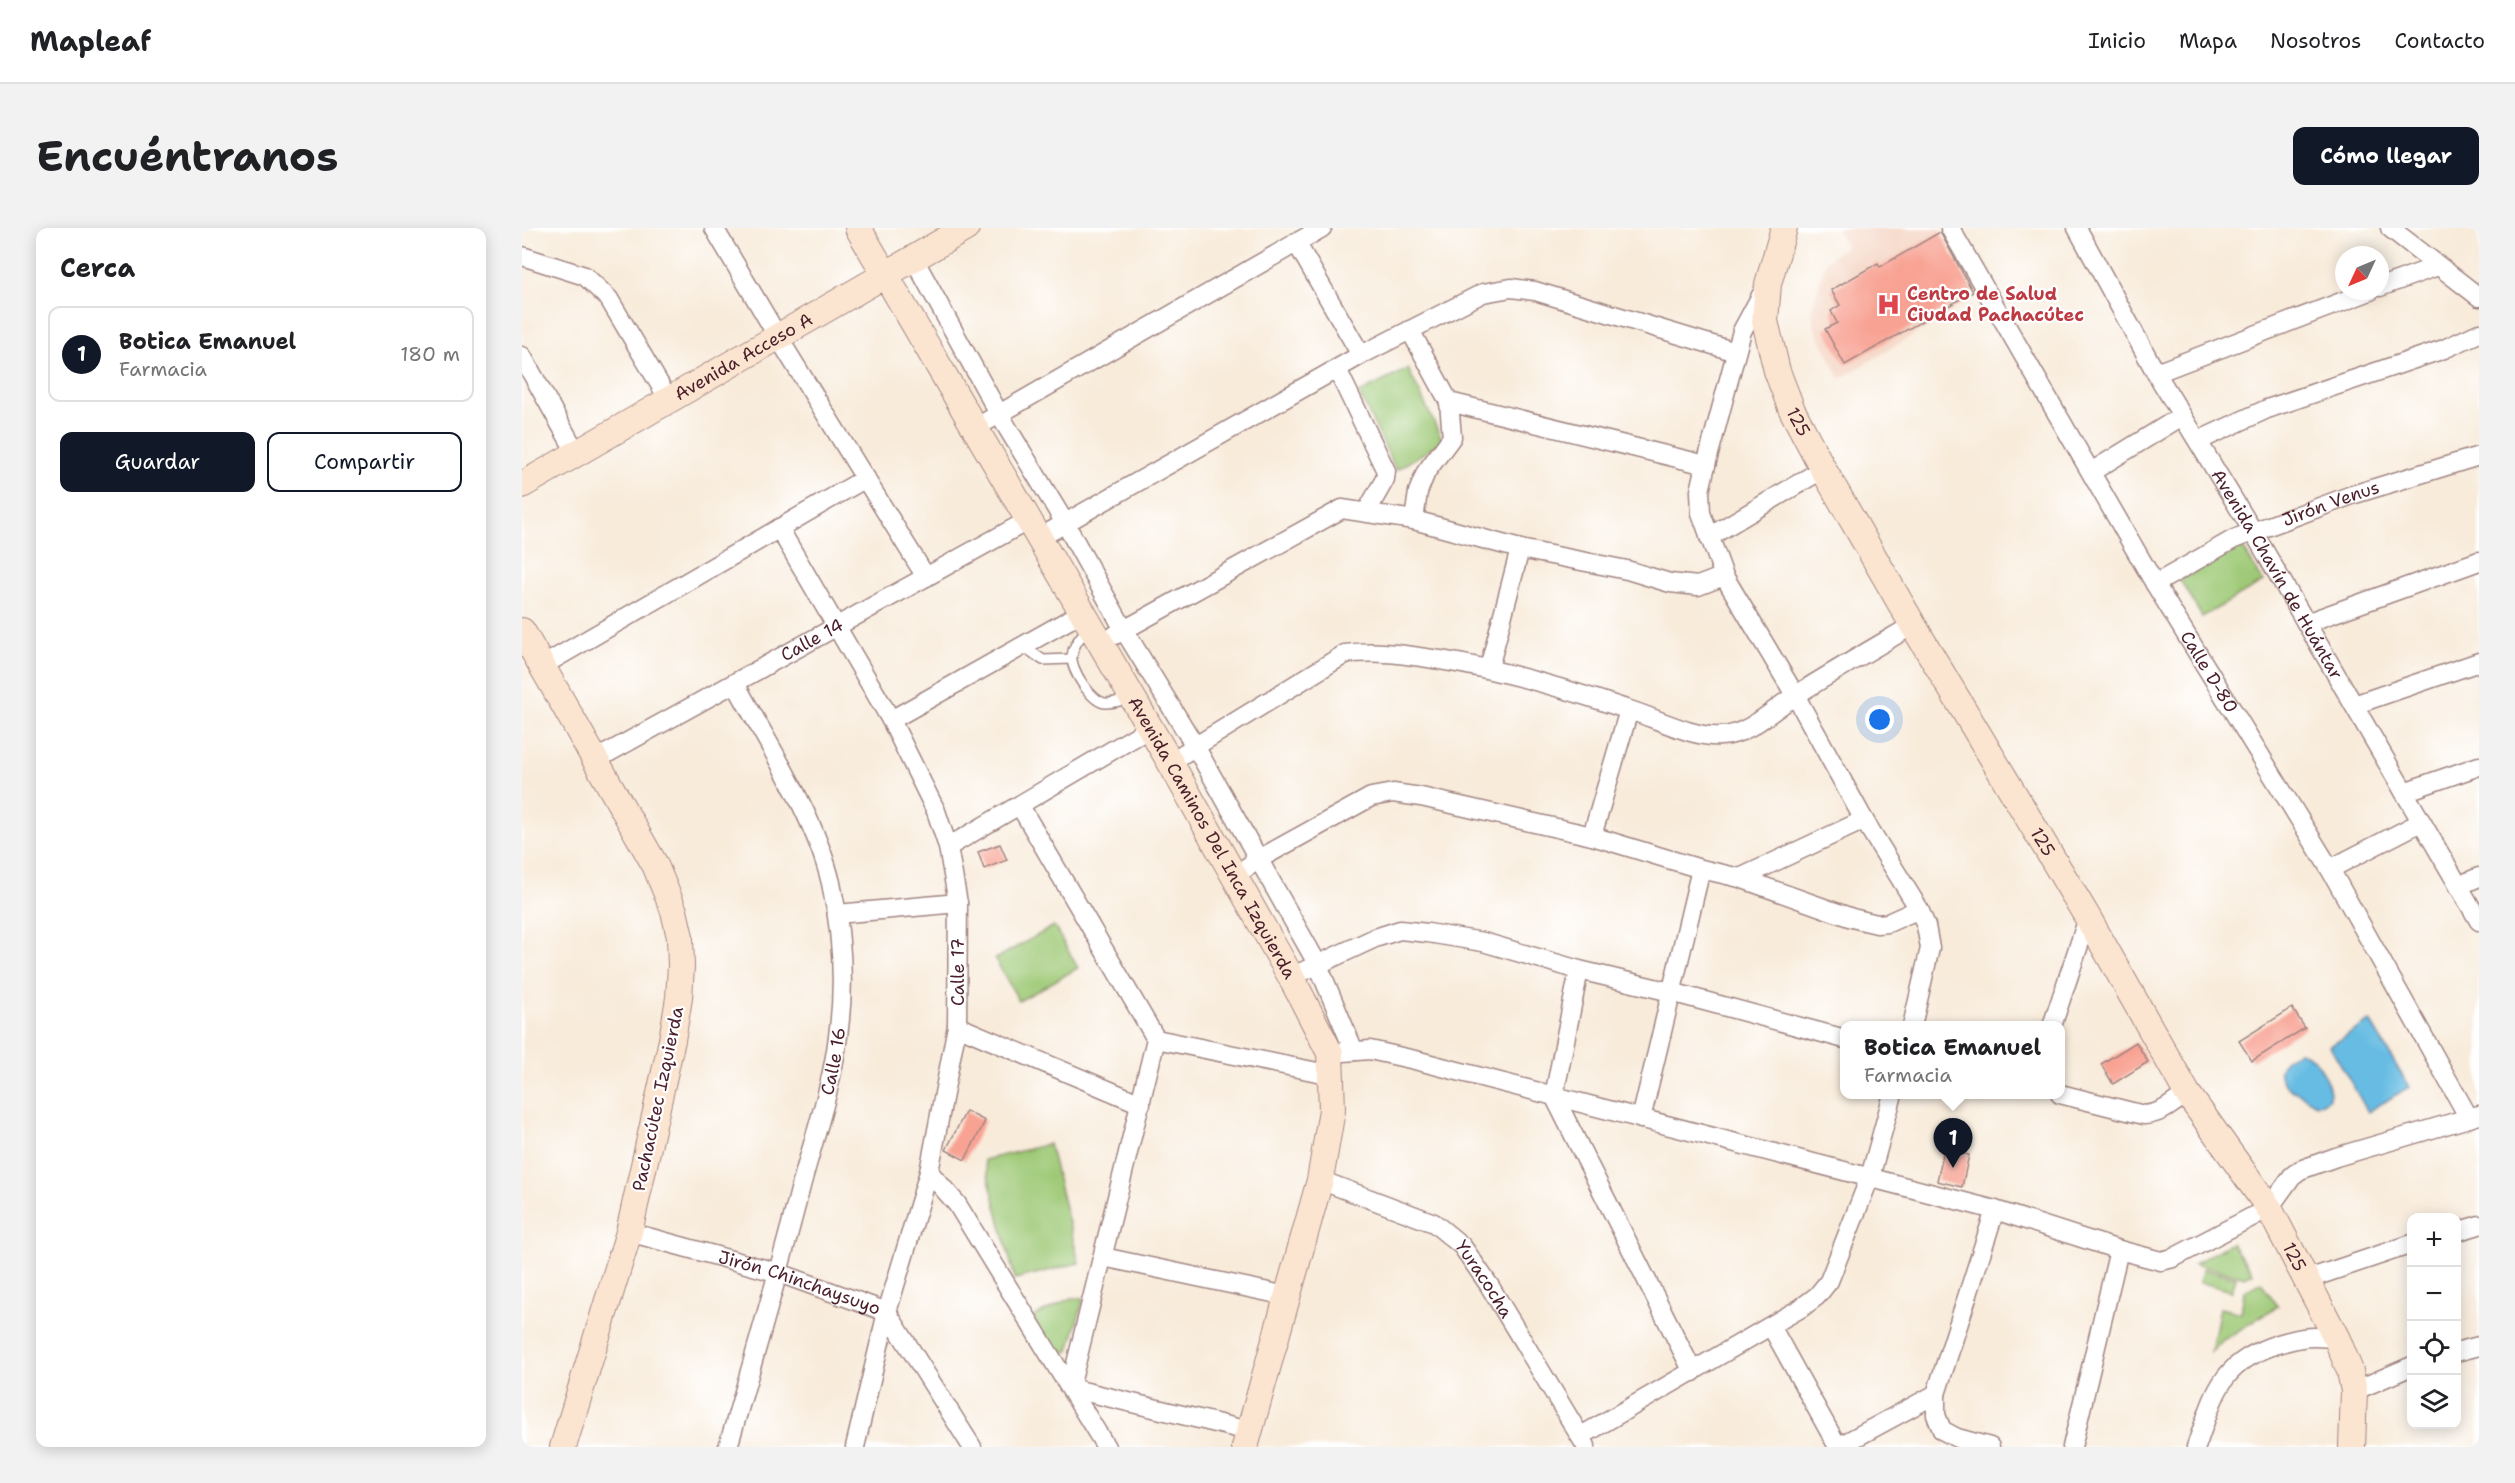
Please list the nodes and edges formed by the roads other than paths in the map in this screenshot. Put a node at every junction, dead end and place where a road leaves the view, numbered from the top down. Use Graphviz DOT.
graph roads {
  1 [pos="714,228"];
  2 [pos="858,228"];
  3 [pos="966,228"];
  4 [pos="1322,228"];
  5 [pos="1950,228"];
  6 [pos="2077,228"];
  7 [pos="2392,228"];
  8 [pos="1780,229"];
  9 [pos="1296,242"];
  10 [pos="522,256"];
  11 [pos="914,258"];
  12 [pos="2439,266"];
  13 [pos="886,274"];
  14 [pos="1768,284"];
  15 [pos="2389,284"];
  16 [pos="2478,294"];
  17 [pos="2347,300"];
  18 [pos="1410,330"];
  19 [pos="2479,333"];
  20 [pos="777,338"];
  21 [pos="1736,352"];
  22 [pos="1361,355"];
  23 [pos="522,356"];
  24 [pos="1337,369"];
  25 [pos="2156,373"];
  26 [pos="669,400"];
  27 [pos="1449,402"];
  28 [pos="999,414"];
  29 [pos="2182,416"];
  30 [pos="975,428"];
  31 [pos="2198,441"];
  32 [pos="577,454"];
  33 [pos="2479,456"];
  34 [pos="1706,465"];
  35 [pos="1823,469"];
  36 [pos="2091,472"];
  37 [pos="866,478"];
  38 [pos="522,485"];
  39 [pos="1366,512"];
  40 [pos="1414,520"];
  41 [pos="1065,523"];
  42 [pos="779,528"];
  43 [pos="1034,529"];
  44 [pos="2254,533"];
  45 [pos="1709,537"];
  46 [pos="1520,549"];
  47 [pos="2479,561"];
  48 [pos="1724,576"];
  49 [pos="926,577"];
  50 [pos="2155,584"];
  51 [pos="2306,623"];
  52 [pos="1913,625"];
  53 [pos="838,626"];
  54 [pos="1091,627"];
  55 [pos="1124,630"];
  56 [pos="522,631"];
  57 [pos="1023,646"];
  58 [pos="1071,659"];
  59 [pos="2479,662"];
  60 [pos="542,666"];
  61 [pos="1489,668"];
  62 [pos="735,683"];
  63 [pos="1795,695"];
  64 [pos="1133,698"];
  65 [pos="2354,705"];
  66 [pos="1629,710"];
  67 [pos="891,720"];
  68 [pos="1150,728"];
  69 [pos="1195,746"];
  70 [pos="596,760"];
  71 [pos="1170,762"];
  72 [pos="2479,766"];
  73 [pos="2404,792"];
  74 [pos="1020,806"];
  75 [pos="1864,820"];
  76 [pos="2421,822"];
  77 [pos="1592,836"];
  78 [pos="948,848"];
  79 [pos="1259,859"];
  80 [pos="2330,868"];
  81 [pos="1701,869"];
  82 [pos="1234,876"];
  83 [pos="1740,878"];
  84 [pos="2479,878"];
  85 [pos="2458,886"];
  86 [pos="958,903"];
  87 [pos="1919,909"];
  88 [pos="837,914"];
  89 [pos="2088,918"];
  90 [pos="2479,921"];
  91 [pos="1318,965"];
  92 [pos="1579,970"];
  93 [pos="1292,978"];
  94 [pos="1671,992"];
  95 [pos="1913,1021"];
  96 [pos="2054,1021"];
  97 [pos="957,1026"];
  98 [pos="1840,1038"];
  99 [pos="1156,1039"];
  100 [pos="1339,1060"];
  101 [pos="2187,1093"];
  102 [pos="1554,1096"];
  103 [pos="2065,1096"];
  104 [pos="1892,1099"];
  105 [pos="1140,1104"];
  106 [pos="2474,1116"];
  107 [pos="1641,1119"];
  108 [pos="928,1172"];
  109 [pos="1870,1177"];
  110 [pos="1320,1180"];
  111 [pos="2269,1208"];
  112 [pos="1995,1210"];
  113 [pos="2479,1225"];
  114 [pos="2461,1231"];
  115 [pos="629,1232"];
  116 [pos="2407,1246"];
  117 [pos="2119,1250"];
  118 [pos="1103,1257"];
  119 [pos="778,1273"];
  120 [pos="2305,1280"];
  121 [pos="1287,1296"];
  122 [pos="887,1312"];
  123 [pos="1771,1326"];
  124 [pos="2337,1340"];
  125 [pos="2479,1346"];
  126 [pos="2461,1351"];
  127 [pos="2407,1368"];
  128 [pos="1693,1372"];
  129 [pos="1070,1388"];
  130 [pos="2354,1391"];
  131 [pos="1936,1394"];
  132 [pos="1247,1439"];
  133 [pos="1584,1442"];
  134 [pos="1960,1442"];
  135 [pos="2358,1446"];
  136 [pos="564,1447"];
  137 [pos="728,1447"];
  138 [pos="855,1447"];
  139 [pos="972,1447"];
  140 [pos="1106,1447"];
  141 [pos="1838,1447"];
  142 [pos="1990,1447"];
  143 [pos="2072,1447"];
  144 [pos="2196,1447"];
  1 -- 20 [label="street"];
  2 -- 13 [label="street, Avenida Caminos Del Inca Izquierda"];
  3 -- 11 [label="street, Avenida Acceso A"];
  4 -- 9 [label="street"];
  5 -- 36 [label="street, Calle D-80"];
  6 -- 25 [label="street, Avenida Chavín de Huántar"];
  7 -- 12 [label="street"];
  8 -- 14 [label="street, 125"];
  9 -- 22 [label="street"];
  9 -- 28 [label="street"];
  10 -- 26 [label="street"];
  11 -- 13 [label="street, Avenida Acceso A"];
  11 -- 28 [label="street"];
  12 -- 15 [label="street"];
  12 -- 16 [label="street"];
  13 -- 20 [label="street, Avenida Acceso A"];
  13 -- 30 [label="street, Avenida Caminos Del Inca Izquierda"];
  14 -- 21 [label="street"];
  14 -- 35 [label="street, 125"];
  17 -- 25 [label="street"];
  18 -- 21 [label="street, Calle 14"];
  18 -- 22 [label="street, Calle 14"];
  18 -- 27 [label="street"];
  19 -- 31 [label="street"];
  20 -- 26 [label="street, Avenida Acceso A"];
  20 -- 37 [label="street"];
  21 -- 34 [label="street"];
  22 -- 24 [label="street, Calle 14"];
  23 -- 32 [label="street"];
  24 -- 39 [label="street"];
  24 -- 41 [label="street, Calle 14"];
  25 -- 29 [label="street, Avenida Chavín de Huántar"];
  26 -- 32 [label="street, Avenida Acceso A"];
  27 -- 34 [label="street"];
  27 -- 40 [label="street"];
  28 -- 30 [label="street"];
  28 -- 41 [label="street"];
  29 -- 31 [label="street, Avenida Chavín de Huántar"];
  29 -- 36 [label="street"];
  30 -- 43 [label="street, Avenida Caminos Del Inca Izquierda"];
  31 -- 44 [label="street, Avenida Chavín de Huántar"];
  32 -- 38 [label="street, Avenida Acceso A"];
  33 -- 44 [label="street, Jirón Venus"];
  34 -- 45 [label="street"];
  35 -- 45 [label="street"];
  35 -- 52 [label="street, 125"];
  36 -- 50 [label="street, Calle D-80"];
  37 -- 42 [label="street"];
  37 -- 49 [label="street"];
  39 -- 40 [label="street"];
  39 -- 55 [label="street"];
  40 -- 46 [label="street"];
  41 -- 43 [label="street, Calle 14"];
  41 -- 55 [label="street"];
  42 -- 53 [label="street, Calle 17"];
  42 -- 60 [label="street"];
  43 -- 49 [label="street, Calle 14"];
  43 -- 54 [label="street, Avenida Caminos Del Inca Izquierda"];
  44 -- 50 [label="street, Jirón Venus"];
  44 -- 51 [label="street, Avenida Chavín de Huántar"];
  45 -- 48 [label="street"];
  46 -- 48 [label="street"];
  46 -- 61 [label="street"];
  47 -- 51 [label="street"];
  48 -- 63 [label="street"];
  49 -- 53 [label="street, Calle 14"];
  50 -- 80 [label="street, Calle D-80"];
  51 -- 65 [label="street, Avenida Chavín de Huántar"];
  52 -- 63 [label="street"];
  52 -- 89 [label="street, 125"];
  53 -- 62 [label="street, Calle 14"];
  53 -- 67 [label="street, Calle 17"];
  54 -- 55 [label="street"];
  54 -- 57 [label="street"];
  54 -- 58 [label="lane"];
  54 -- 64 [label="street, Avenida Caminos Del Inca Izquierda"];
  55 -- 69 [label="street"];
  56 -- 60 [label="street, Pachacútec Izquierda"];
  57 -- 58 [label="lane"];
  57 -- 67 [label="street"];
  58 -- 64 [label="lane"];
  59 -- 65 [label="street"];
  60 -- 70 [label="street, Pachacútec Izquierda"];
  61 -- 66 [label="street"];
  61 -- 69 [label="street"];
  62 -- 70 [label="street, Calle 14"];
  62 -- 88 [label="street, Calle 16"];
  63 -- 66 [label="street"];
  63 -- 75 [label="street"];
  64 -- 68 [label="street, Avenida Caminos Del Inca Izquierda"];
  65 -- 73 [label="street, Avenida Chavín de Huántar"];
  66 -- 77 [label="street"];
  67 -- 78 [label="street, Calle 17"];
  68 -- 71 [label="street, Avenida Caminos Del Inca Izquierda"];
  68 -- 74 [label="street"];
  69 -- 71 [label="street"];
  69 -- 79 [label="street"];
  70 -- 115 [label="street, Pachacútec Izquierda"];
  71 -- 82 [label="street, Avenida Caminos Del Inca Izquierda"];
  72 -- 73 [label="street"];
  73 -- 76 [label="street, Avenida Chavín de Huántar"];
  74 -- 78 [label="street"];
  74 -- 99 [label="street"];
  75 -- 83 [label="street"];
  75 -- 87 [label="street"];
  76 -- 80 [label="street"];
  76 -- 85 [label="street, Avenida Chavín de Huántar"];
  77 -- 79 [label="street"];
  77 -- 81 [label="street"];
  78 -- 86 [label="street, Calle 17"];
  79 -- 82 [label="street"];
  79 -- 91 [label="street"];
  80 -- 106 [label="street, Calle D-80"];
  81 -- 83 [label="street"];
  81 -- 94 [label="street"];
  82 -- 93 [label="street, Avenida Caminos Del Inca Izquierda"];
  83 -- 87 [label="street"];
  84 -- 85 [label="street"];
  85 -- 90 [label="street, Avenida Chavín de Huántar"];
  86 -- 88 [label="street"];
  86 -- 97 [label="street, Calle 17"];
  87 -- 95 [label="street"];
  88 -- 119 [label="street, Calle 16"];
  89 -- 96 [label="street"];
  89 -- 101 [label="street, 125"];
  91 -- 92 [label="street"];
  91 -- 93 [label="street"];
  91 -- 100 [label="street"];
  92 -- 94 [label="street"];
  92 -- 102 [label="street"];
  93 -- 100 [label="street, Avenida Caminos Del Inca Izquierda"];
  94 -- 98 [label="street"];
  94 -- 107 [label="street"];
  97 -- 105 [label="street"];
  97 -- 108 [label="street, Calle 17"];
  99 -- 100 [label="street"];
  99 -- 105 [label="street"];
  100 -- 102 [label="street"];
  100 -- 110 [label="street, Avenida Caminos Del Inca Izquierda"];
  101 -- 103 [label="street"];
  101 -- 111 [label="street, 125"];
  102 -- 107 [label="street"];
  102 -- 128 [label="street"];
  104 -- 109 [label="street"];
  105 -- 118 [label="street"];
  106 -- 111 [label="street"];
  107 -- 109 [label="street"];
  108 -- 122 [label="street, Calle 17"];
  108 -- 129 [label="street"];
  109 -- 112 [label="street"];
  109 -- 123 [label="street"];
  110 -- 121 [label="street, Avenida Caminos Del Inca Izquierda"];
  110 -- 133 [label="street, Yuracocha"];
  111 -- 117 [label="street"];
  111 -- 120 [label="street, 125"];
  112 -- 117 [label="street"];
  112 -- 131 [label="street"];
  113 -- 114 [label="street"];
  115 -- 119 [label="street, Jirón Chinchaysuyo"];
  115 -- 136 [label="street, Pachacútec Izquierda"];
  116 -- 120 [label="street"];
  117 -- 143 [label="street"];
  118 -- 121 [label="street"];
  118 -- 129 [label="street"];
  119 -- 122 [label="street, Jirón Chinchaysuyo"];
  119 -- 137 [label="street, Calle 16"];
  120 -- 124 [label="street, 125"];
  121 -- 132 [label="street, Avenida Caminos Del Inca Izquierda"];
  122 -- 138 [label="street, Calle 17"];
  122 -- 139 [label="street, Jirón Chinchaysuyo"];
  123 -- 128 [label="street"];
  123 -- 141 [label="street"];
  124 -- 130 [label="street, 125"];
  124 -- 144 [label="street"];
  125 -- 126 [label="street"];
  127 -- 130 [label="street"];
  128 -- 133 [label="street"];
  129 -- 132 [label="street"];
  129 -- 140 [label="street"];
  130 -- 135 [label="street, 125"];
  131 -- 134 [label="street"];
  131 -- 141 [label="street"];
  134 -- 142 [label="street"];
}
